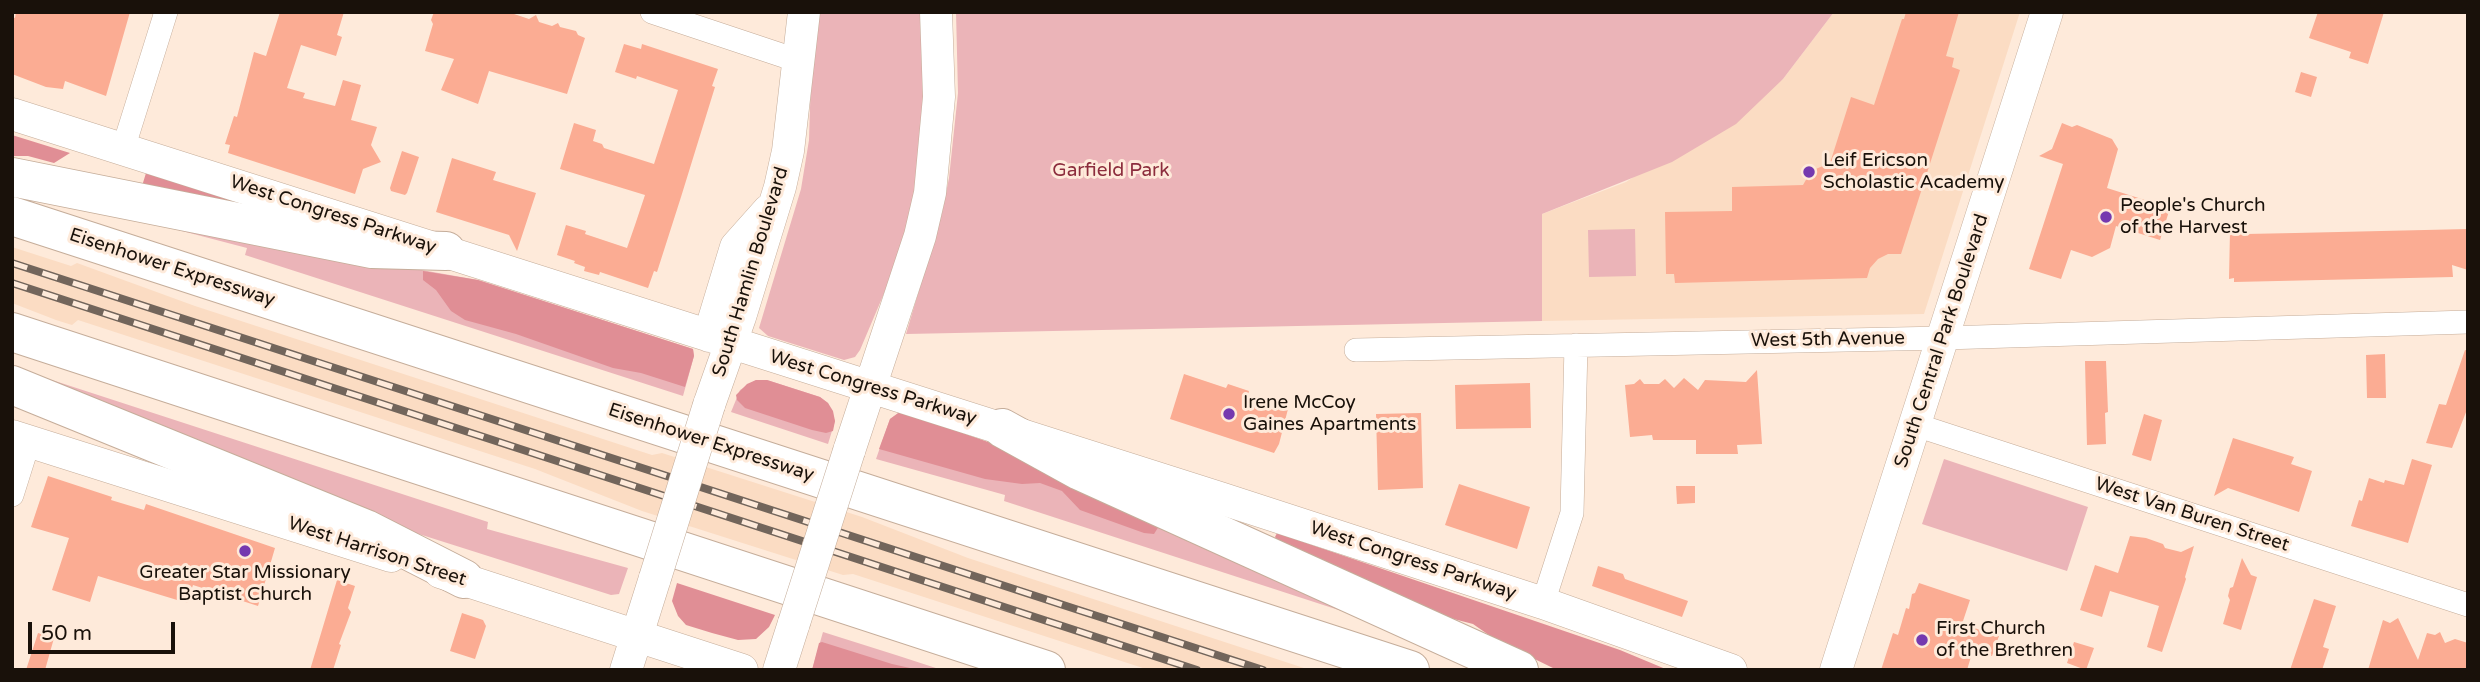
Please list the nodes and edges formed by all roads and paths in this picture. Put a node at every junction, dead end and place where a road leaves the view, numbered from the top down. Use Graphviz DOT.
graph roads {
  1 [pos="166,12"];
  2 [pos="652,12"];
  3 [pos="804,12"];
  4 [pos="936,12"];
  5 [pos="2047,12"];
  6 [pos="799,61"];
  7 [pos="12,114"];
  8 [pos="123,149"];
  9 [pos="12,177"];
  10 [pos="12,216"];
  11 [pos="446,251"];
  12 [pos="2468,322"];
  13 [pos="12,332"];
  14 [pos="1944,338"];
  15 [pos="720,340"];
  16 [pos="1576,345"];
  17 [pos="1356,350"];
  18 [pos="12,385"];
  19 [pos="870,387"];
  20 [pos="1916,425"];
  21 [pos="1002,428"];
  22 [pos="20,439"];
  23 [pos="12,495"];
  24 [pos="464,579"];
  25 [pos="1543,603"];
  26 [pos="2468,605"];
  27 [pos="637,635"];
  28 [pos="626,670"];
  29 [pos="742,670"];
  30 [pos="779,670"];
  31 [pos="1046,670"];
  32 [pos="1410,670"];
  33 [pos="1519,670"];
  34 [pos="1731,670"];
  35 [pos="1836,670"];
  1 -- 8 [label="street"];
  2 -- 6 [label="street"];
  3 -- 6 [label="street, South Hamlin Boulevard"];
  4 -- 19 [label="street"];
  5 -- 14 [label="street, South Central Park Boulevard"];
  6 -- 15 [label="street, South Hamlin Boulevard"];
  7 -- 8 [label="street, West Congress Parkway"];
  8 -- 11 [label="street, West Congress Parkway"];
  9 -- 11 [label="highway"];
  10 -- 32 [label="highway, Eisenhower Expressway"];
  11 -- 15 [label="street, West Congress Parkway"];
  12 -- 14 [label="street, West 5th Avenue"];
  13 -- 31 [label="highway"];
  14 -- 16 [label="street, West 5th Avenue"];
  14 -- 20 [label="street, South Central Park Boulevard"];
  15 -- 19 [label="street, West Congress Parkway"];
  15 -- 27 [label="street, South Hamlin Boulevard, bridge"];
  16 -- 17 [label="street, West 5th Avenue"];
  16 -- 25 [label="street"];
  18 -- 24 [label="highway"];
  19 -- 21 [label="street, West Congress Parkway"];
  19 -- 30 [label="street, bridge"];
  20 -- 26 [label="street, West Van Buren Street"];
  20 -- 35 [label="street, South Central Park Boulevard"];
  21 -- 25 [label="street, West Congress Parkway"];
  21 -- 33 [label="highway"];
  22 -- 23 [label="street"];
  22 -- 24 [label="street, West Harrison Street"];
  24 -- 27 [label="street, West Harrison Street"];
  25 -- 34 [label="street, West Congress Parkway"];
  27 -- 28 [label="street, South Hamlin Boulevard"];
  27 -- 29 [label="street, West Harrison Street"];
}
